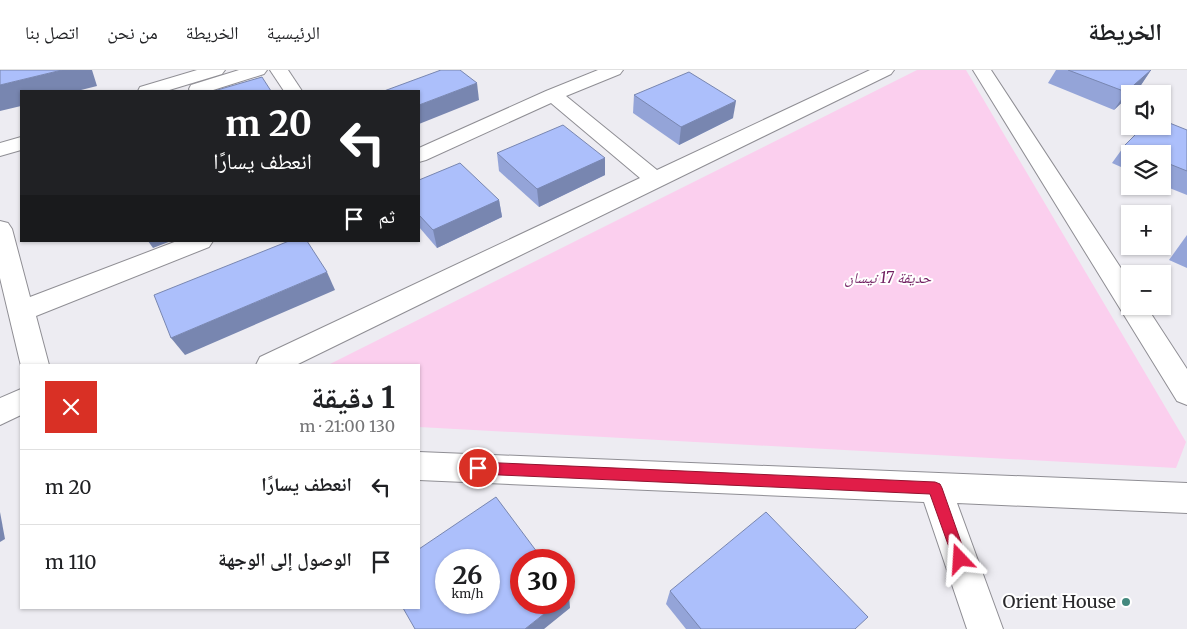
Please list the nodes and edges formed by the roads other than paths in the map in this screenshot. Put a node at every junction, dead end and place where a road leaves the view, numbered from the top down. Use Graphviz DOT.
graph roads {
  1 [pos="216,70"];
  2 [pos="258,70"];
  3 [pos="278,70"];
  4 [pos="614,70"];
  5 [pos="885,70"];
  6 [pos="982,70"];
  7 [pos="150,90"];
  8 [pos="193,90"];
  9 [pos="292,90"];
  10 [pos="553,95"];
  11 [pos="20,130"];
  12 [pos="0,136"];
  13 [pos="20,144"];
  14 [pos="0,150"];
  15 [pos="420,156"];
  16 [pos="656,180"];
  17 [pos="0,229"];
  18 [pos="198,242"];
  19 [pos="1121,289"];
  20 [pos="21,311"];
  21 [pos="1138,315"];
  22 [pos="35,364"];
  23 [pos="272,364"];
  24 [pos="1187,393"];
  25 [pos="20,402"];
  26 [pos="0,412"];
  27 [pos="420,466"];
  28 [pos="935,488"];
  29 [pos="1187,498"];
  30 [pos="985,629"];
  1 -- 7 [label="street"];
  2 -- 8 [label="street"];
  3 -- 9 [label="street"];
  4 -- 10 [label="street"];
  5 -- 16 [label="street"];
  6 -- 19 [label="street"];
  10 -- 15 [label="street"];
  10 -- 16 [label="street"];
  11 -- 12 [label="street"];
  13 -- 14 [label="street"];
  16 -- 23 [label="street"];
  17 -- 20 [label="street"];
  18 -- 20 [label="street"];
  20 -- 22 [label="street"];
  21 -- 24 [label="street"];
  25 -- 26 [label="street"];
  27 -- 28 [label="street"];
  28 -- 29 [label="street"];
  28 -- 30 [label="street"];
}
